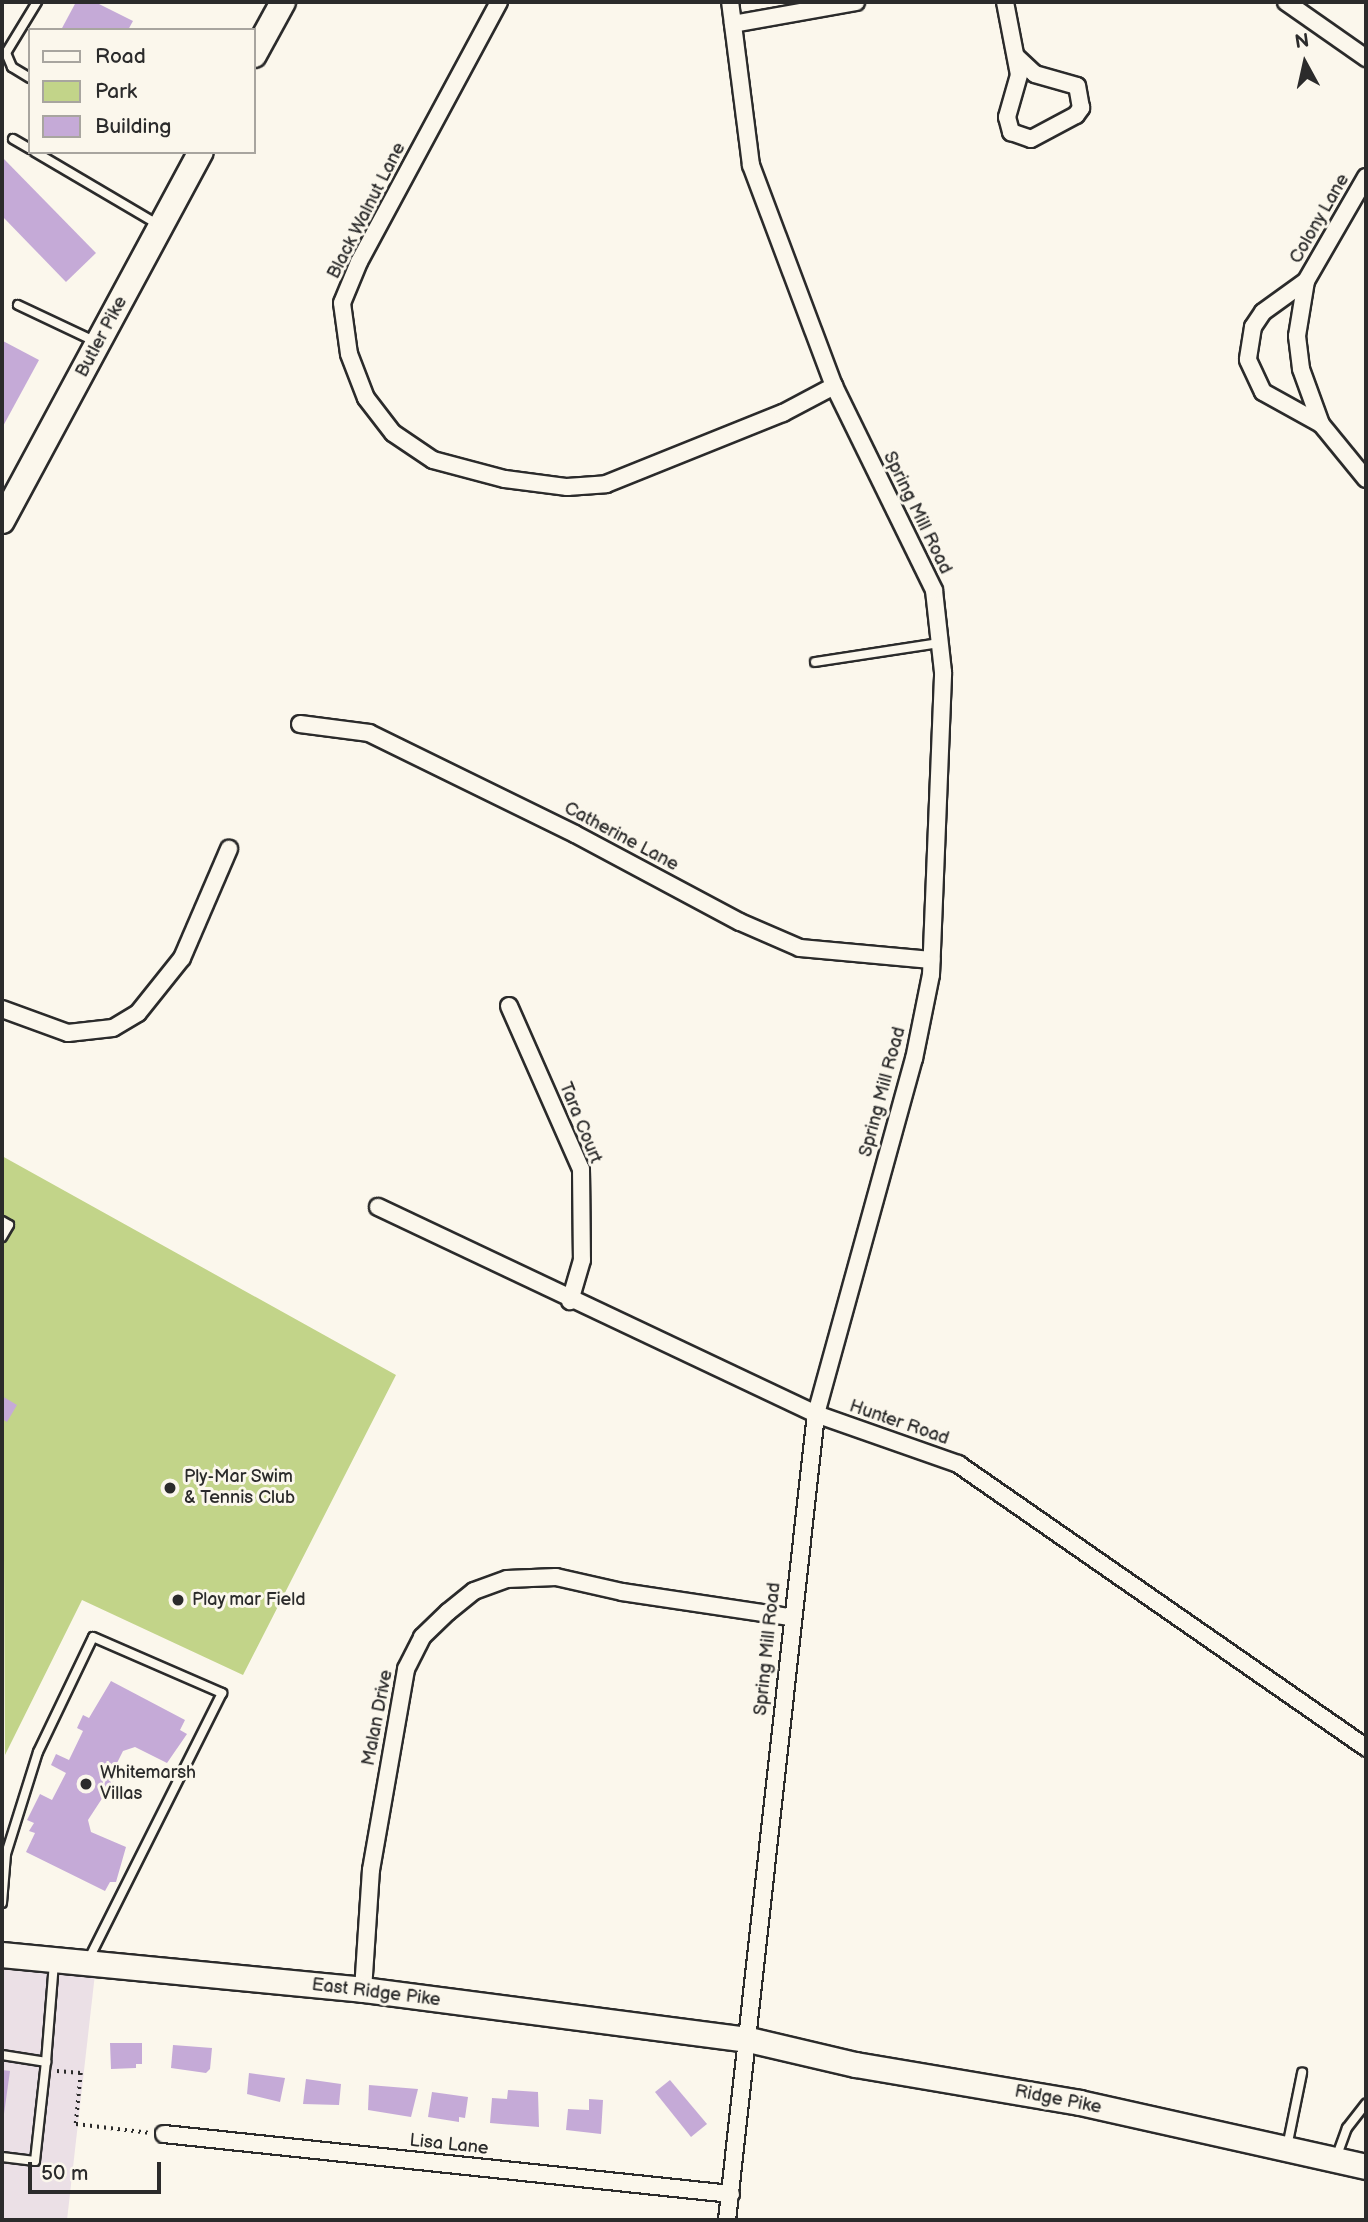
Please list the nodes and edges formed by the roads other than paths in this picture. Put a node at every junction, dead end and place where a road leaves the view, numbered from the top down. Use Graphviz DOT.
graph roads {
  1 [pos="37,2"];
  2 [pos="283,2"];
  3 [pos="499,2"];
  4 [pos="730,2"];
  5 [pos="856,2"];
  6 [pos="1005,2"];
  7 [pos="1286,2"];
  8 [pos="733,24"];
  9 [pos="256,51"];
  10 [pos="1016,56"];
  11 [pos="1366,58"];
  12 [pos="28,77"];
  13 [pos="13,139"];
  14 [pos="28,148"];
  15 [pos="38,154"];
  16 [pos="200,154"];
  17 [pos="1366,177"];
  18 [pos="162,226"];
  19 [pos="1306,281"];
  20 [pos="18,304"];
  21 [pos="98,343"];
  22 [pos="834,386"];
  23 [pos="1321,424"];
  24 [pos="1366,479"];
  25 [pos="2,521"];
  26 [pos="939,643"];
  27 [pos="815,662"];
  28 [pos="300,724"];
  29 [pos="229,849"];
  30 [pos="931,960"];
  31 [pos="509,1006"];
  32 [pos="2,1009"];
  33 [pos="378,1207"];
  34 [pos="2,1221"];
  35 [pos="2,1237"];
  36 [pos="570,1301"];
  37 [pos="816,1414"];
  38 [pos="790,1617"];
  39 [pos="1366,1748"];
  40 [pos="2,1903"];
  41 [pos="2,1955"];
  42 [pos="54,1960"];
  43 [pos="86,1964"];
  44 [pos="363,1990"];
  45 [pos="749,2040"];
  46 [pos="2,2055"];
  47 [pos="45,2066"];
  48 [pos="1302,2073"];
  49 [pos="1366,2104"];
  50 [pos="164,2134"];
  51 [pos="1286,2150"];
  52 [pos="2,2157"];
  53 [pos="1335,2160"];
  54 [pos="1366,2167"];
  55 [pos="731,2194"];
  56 [pos="727,2220"];
  1 -- 12 [label="lane"];
  2 -- 9 [label="main road"];
  3 -- 22 [label="street, Black Walnut Lane"];
  4 -- 8 [label="street, Spring Mill Road"];
  5 -- 8 [label="street"];
  6 -- 10 [label="street"];
  7 -- 11 [label="street"];
  8 -- 22 [label="street, Spring Mill Road"];
  10 -- 10 [label="street"];
  13 -- 14 [label="lane"];
  15 -- 18 [label="lane"];
  16 -- 18 [label="main road, Butler Pike"];
  17 -- 19 [label="street, Colony Lane"];
  18 -- 21 [label="main road, Butler Pike"];
  19 -- 23 [label="street, Colony Lane"];
  19 -- 23 [label="street, Colony Lane"];
  20 -- 21 [label="lane"];
  21 -- 25 [label="main road, Butler Pike"];
  22 -- 26 [label="street, Spring Mill Road"];
  23 -- 24 [label="street, Colony Lane"];
  26 -- 27 [label="lane"];
  26 -- 30 [label="street, Spring Mill Road"];
  28 -- 30 [label="street, Catherine Lane"];
  29 -- 32 [label="street"];
  30 -- 37 [label="street, Spring Mill Road"];
  31 -- 36 [label="street, Tara Court"];
  33 -- 36 [label="street, Hunter Road"];
  34 -- 35 [label="lane"];
  36 -- 37 [label="street, Hunter Road"];
  37 -- 38 [label="street, Spring Mill Road"];
  37 -- 39 [label="street, Hunter Road"];
  38 -- 44 [label="street, Malan Drive"];
  38 -- 45 [label="street, Spring Mill Road"];
  40 -- 43 [label="lane"];
  41 -- 42 [label="main road, East Ridge Pike"];
  42 -- 43 [label="main road, East Ridge Pike"];
  42 -- 47 [label="lane"];
  43 -- 44 [label="main road, East Ridge Pike"];
  44 -- 45 [label="main road, East Ridge Pike"];
  45 -- 51 [label="main road, Ridge Pike"];
  45 -- 55 [label="street, Spring Mill Road"];
  46 -- 47 [label="lane"];
  47 -- 52 [label="lane"];
  48 -- 51 [label="lane"];
  49 -- 53 [label="lane"];
  50 -- 55 [label="street, Lisa Lane"];
  51 -- 53 [label="main road, Ridge Pike"];
  53 -- 54 [label="main road, Ridge Pike"];
  55 -- 56 [label="street, Spring Mill Road"];
}
